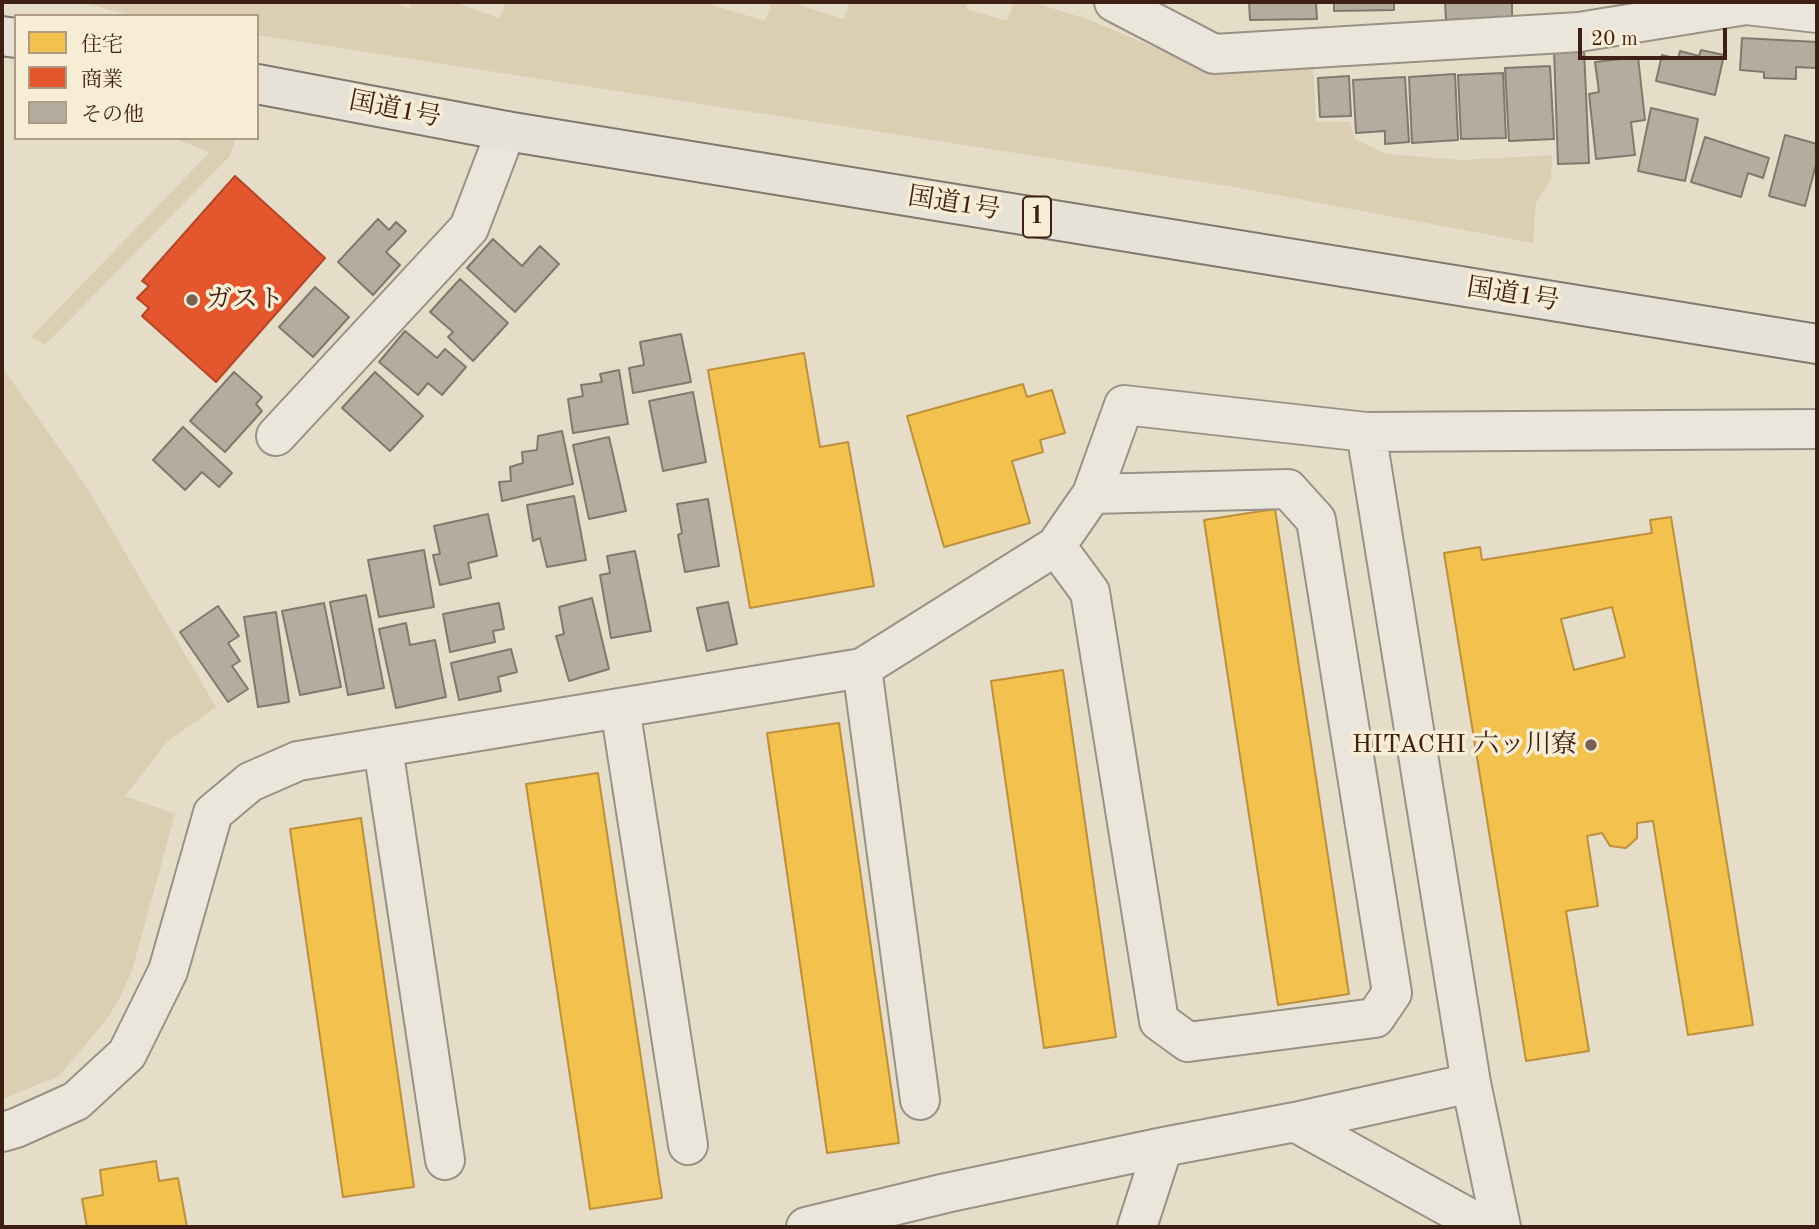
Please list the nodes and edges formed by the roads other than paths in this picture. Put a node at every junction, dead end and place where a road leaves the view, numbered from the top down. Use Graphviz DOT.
graph roads {
  1 [pos="1114,2"];
  2 [pos="1817,13"];
  3 [pos="259,84"];
  4 [pos="506,131"];
  5 [pos="1817,344"];
  6 [pos="1817,429"];
  7 [pos="1366,432"];
  8 [pos="276,436"];
  9 [pos="1092,494"];
  10 [pos="1056,546"];
  11 [pos="862,668"];
  12 [pos="620,708"];
  13 [pos="383,748"];
  14 [pos="1471,1083"];
  15 [pos="920,1100"];
  16 [pos="1295,1122"];
  17 [pos="2,1132"];
  18 [pos="688,1145"];
  19 [pos="1163,1147"];
  20 [pos="445,1160"];
  21 [pos="806,1227"];
  22 [pos="1137,1227"];
  23 [pos="1485,1227"];
  24 [pos="1501,1227"];
  1 -- 2 [label="street"];
  3 -- 4 [label="highway, 国道1号 / 1"];
  4 -- 5 [label="highway, 国道1号 / 1"];
  4 -- 8 [label="street"];
  6 -- 7 [label="street"];
  7 -- 9 [label="street"];
  7 -- 14 [label="street"];
  9 -- 10 [label="street"];
  9 -- 10 [label="street"];
  10 -- 11 [label="street"];
  11 -- 12 [label="street"];
  11 -- 15 [label="street"];
  12 -- 13 [label="street"];
  12 -- 18 [label="street"];
  13 -- 17 [label="street"];
  13 -- 20 [label="street"];
  14 -- 16 [label="street"];
  14 -- 24 [label="street"];
  16 -- 19 [label="street"];
  16 -- 23 [label="street"];
  19 -- 21 [label="street"];
  19 -- 22 [label="street"];
}
